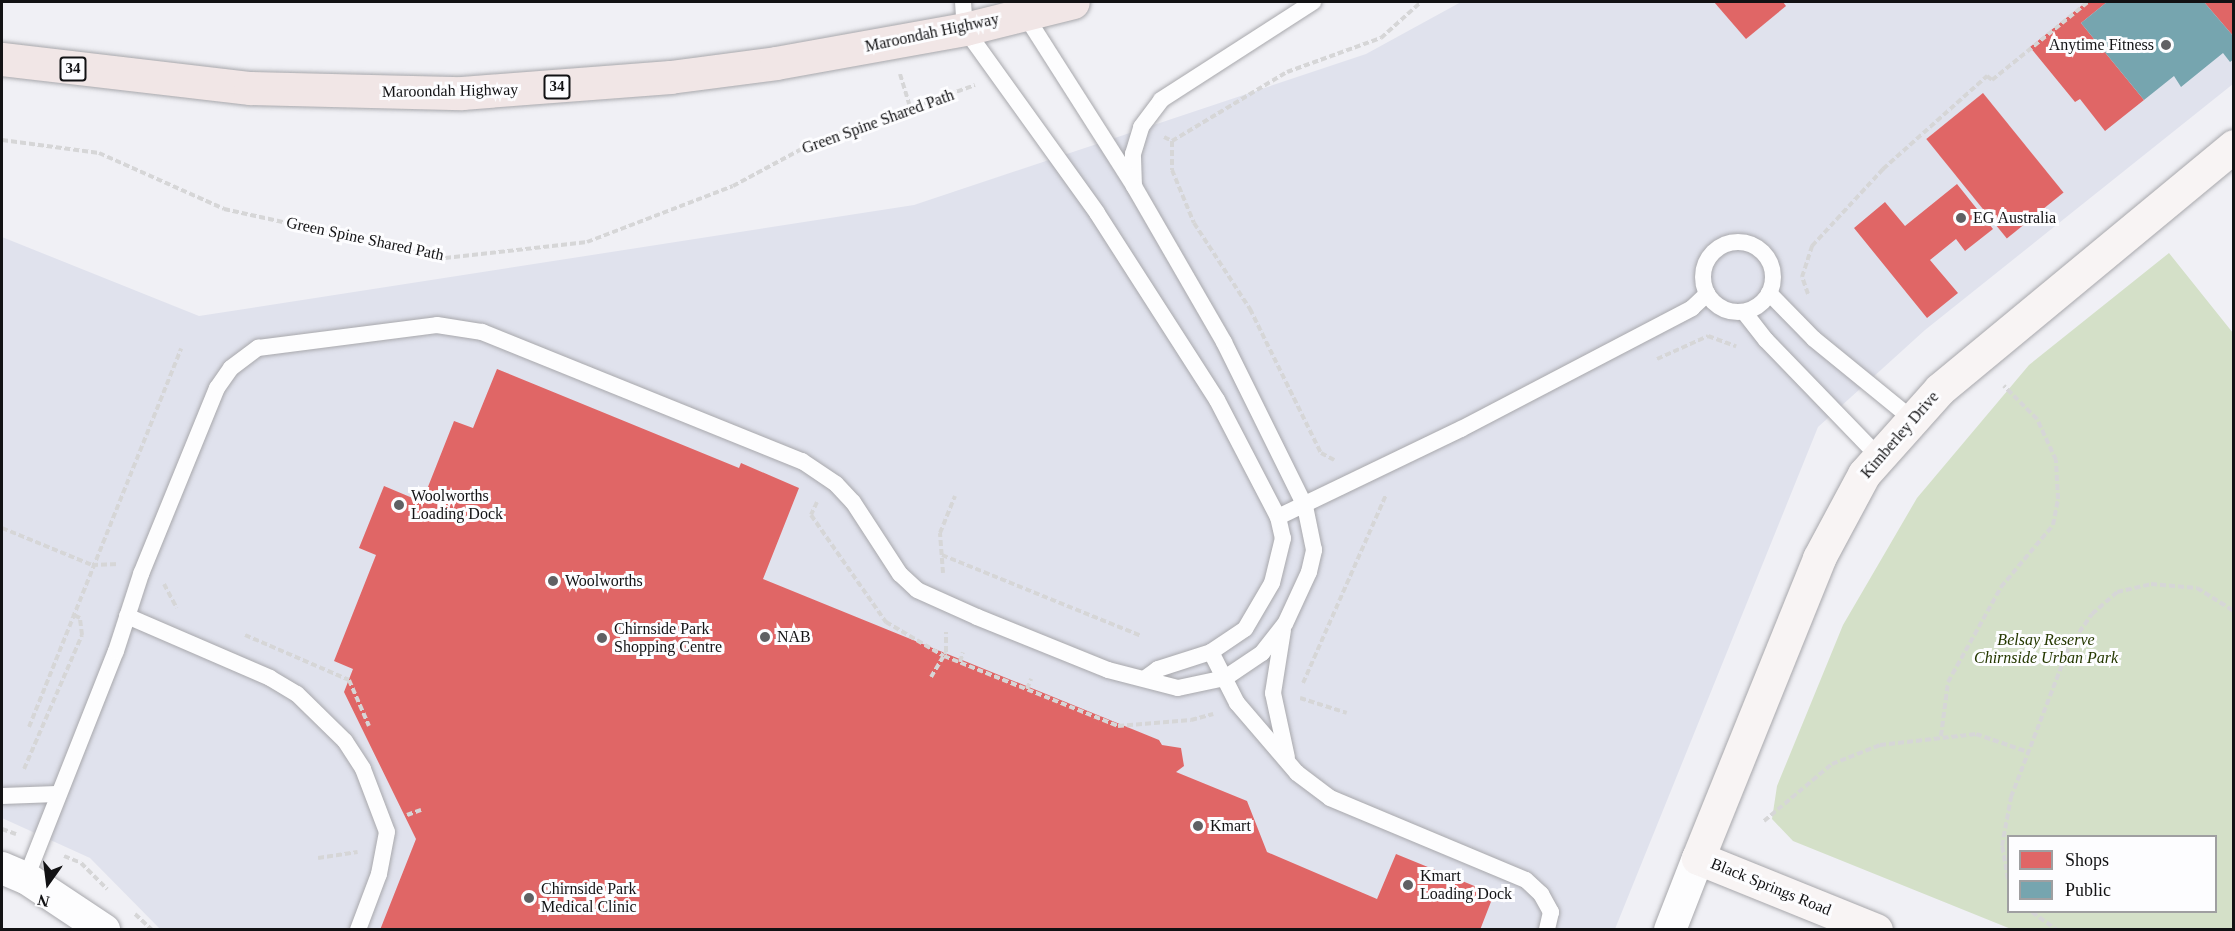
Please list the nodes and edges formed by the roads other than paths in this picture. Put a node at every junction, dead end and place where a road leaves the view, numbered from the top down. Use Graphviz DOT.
graph roads {
  1 [pos="1073,2"];
  2 [pos="1313,2"];
  3 [pos="1020,7"];
  4 [pos="964,15"];
  5 [pos="2,59"];
  6 [pos="2234,146"];
  7 [pos="1134,186"];
  8 [pos="1770,293"];
  9 [pos="1707,294"];
  10 [pos="1744,312"];
  11 [pos="1912,419"];
  12 [pos="1878,456"];
  13 [pos="1305,506"];
  14 [pos="1278,517"];
  15 [pos="128,616"];
  16 [pos="1284,624"];
  17 [pos="1211,652"];
  18 [pos="1147,677"];
  19 [pos="1225,678"];
  20 [pos="1288,765"];
  21 [pos="57,794"];
  22 [pos="2,796"];
  23 [pos="1698,858"];
  24 [pos="14,873"];
  25 [pos="104,930"];
  26 [pos="358,930"];
  27 [pos="1547,930"];
  28 [pos="1670,930"];
  29 [pos="1876,930"];
  1 -- 3 [label="highway, Maroondah Highway / 34"];
  2 -- 7 [label="lane"];
  3 -- 4 [label="highway, Maroondah Highway / 34"];
  3 -- 7 [label="lane"];
  4 -- 5 [label="highway, Maroondah Highway / 34"];
  4 -- 14 [label="lane"];
  6 -- 11 [label="main road, Kimberley Drive"];
  7 -- 13 [label="lane"];
  8 -- 9 [label="lane"];
  8 -- 10 [label="lane"];
  8 -- 11 [label="lane"];
  9 -- 10 [label="lane"];
  9 -- 13 [label="lane"];
  10 -- 12 [label="lane"];
  11 -- 12 [label="main road, Kimberley Drive"];
  12 -- 23 [label="main road, Kimberley Drive"];
  13 -- 14 [label="lane"];
  13 -- 16 [label="lane"];
  14 -- 17 [label="lane"];
  15 -- 18 [label="lane"];
  15 -- 21 [label="lane"];
  15 -- 26 [label="lane"];
  16 -- 19 [label="lane"];
  16 -- 20 [label="lane"];
  17 -- 18 [label="lane"];
  17 -- 19 [label="lane"];
  18 -- 19 [label="lane"];
  19 -- 20 [label="lane"];
  20 -- 27 [label="lane"];
  21 -- 22 [label="lane"];
  21 -- 24 [label="lane"];
  23 -- 28 [label="street, Kimberley Drive"];
  23 -- 29 [label="main road, Black Springs Road"];
  24 -- 25 [label="street"];
}
